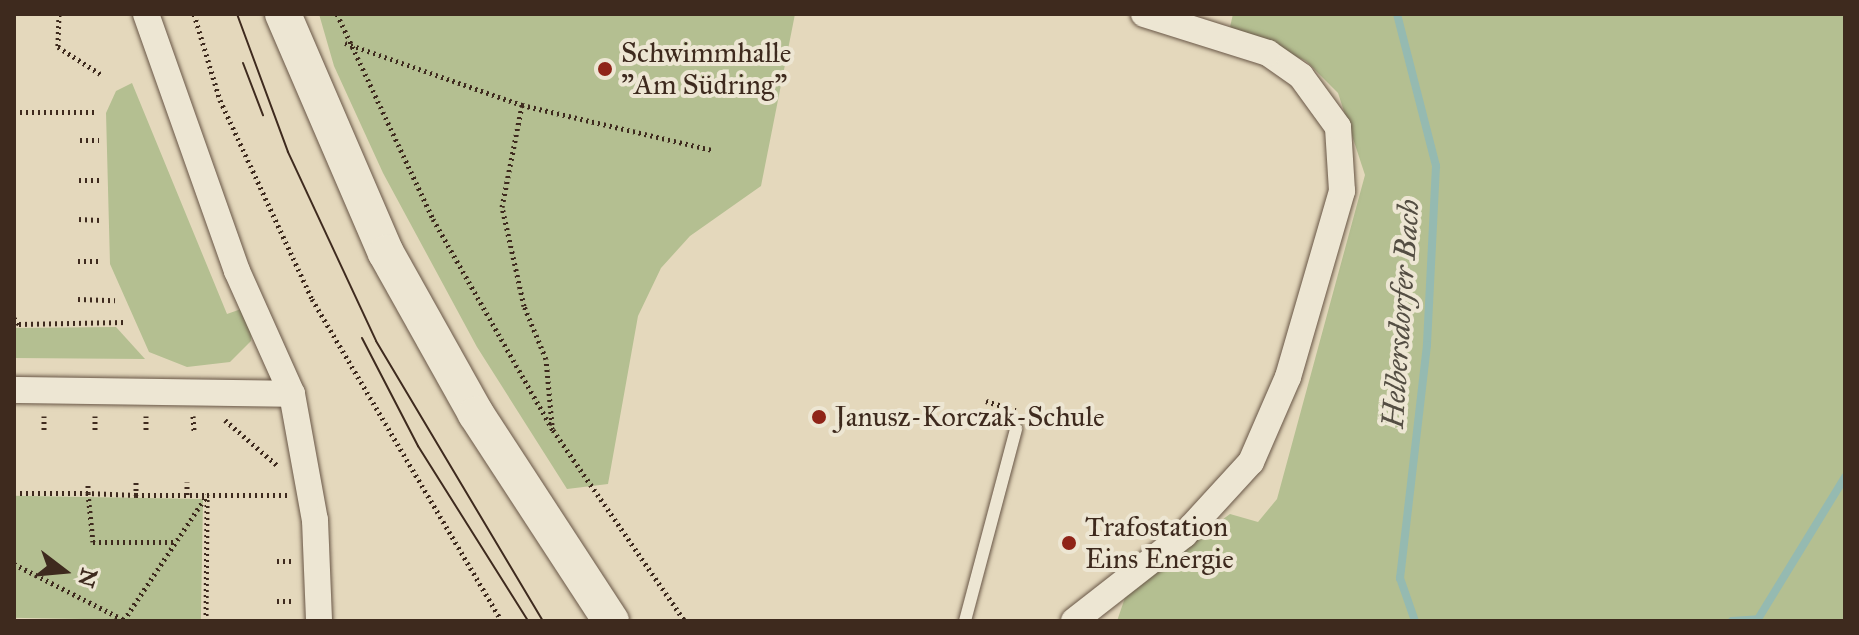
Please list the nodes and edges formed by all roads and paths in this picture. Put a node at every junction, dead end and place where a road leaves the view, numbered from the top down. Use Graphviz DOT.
graph roads {
  1 [pos="59,14"];
  2 [pos="146,14"];
  3 [pos="194,14"];
  4 [pos="283,14"];
  5 [pos="337,14"];
  6 [pos="1144,14"];
  7 [pos="344,43"];
  8 [pos="102,75"];
  9 [pos="522,105"];
  10 [pos="14,112"];
  11 [pos="98,112"];
  12 [pos="80,140"];
  13 [pos="99,140"];
  14 [pos="712,150"];
  15 [pos="79,180"];
  16 [pos="100,180"];
  17 [pos="79,219"];
  18 [pos="100,220"];
  19 [pos="78,261"];
  20 [pos="101,261"];
  21 [pos="78,299"];
  22 [pos="115,300"];
  23 [pos="14,318"];
  24 [pos="125,322"];
  25 [pos="14,390"];
  26 [pos="194,393"];
  27 [pos="292,394"];
  28 [pos="986,401"];
  29 [pos="1010,408"];
  30 [pos="95,418"];
  31 [pos="44,422"];
  32 [pos="193,422"];
  33 [pos="1016,429"];
  34 [pos="553,430"];
  35 [pos="44,431"];
  36 [pos="95,431"];
  37 [pos="194,431"];
  38 [pos="40,482"];
  39 [pos="88,482"];
  40 [pos="136,482"];
  41 [pos="187,482"];
  42 [pos="14,493"];
  43 [pos="40,493"];
  44 [pos="88,493"];
  45 [pos="136,495"];
  46 [pos="187,495"];
  47 [pos="207,495"];
  48 [pos="312,495"];
  49 [pos="176,542"];
  50 [pos="277,561"];
  51 [pos="285,561"];
  52 [pos="14,564"];
  53 [pos="277,601"];
  54 [pos="292,601"];
  55 [pos="683,619"];
  56 [pos="124,621"];
  57 [pos="206,621"];
  58 [pos="319,621"];
  59 [pos="502,621"];
  60 [pos="611,621"];
  61 [pos="675,621"];
  62 [pos="965,621"];
  63 [pos="1074,621"];
  1 -- 8 [label="path"];
  2 -- 27 [label="street"];
  3 -- 59 [label="path"];
  4 -- 60 [label="main road"];
  5 -- 7 [label="path"];
  6 -- 63 [label="street"];
  7 -- 9 [label="path"];
  7 -- 34 [label="path"];
  9 -- 14 [label="path"];
  9 -- 34 [label="path"];
  10 -- 11 [label="path"];
  12 -- 13 [label="path"];
  15 -- 16 [label="path"];
  17 -- 18 [label="path"];
  19 -- 20 [label="path"];
  21 -- 22 [label="path"];
  23 -- 24 [label="path"];
  25 -- 26 [label="street"];
  26 -- 27 [label="street"];
  26 -- 48 [label="path"];
  27 -- 48 [label="street"];
  28 -- 29 [label="path"];
  30 -- 36 [label="path"];
  31 -- 35 [label="path"];
  32 -- 37 [label="path"];
  33 -- 62 [label="lane"];
  34 -- 55 [label="path"];
  38 -- 43 [label="path"];
  39 -- 44 [label="path"];
  40 -- 45 [label="path"];
  41 -- 46 [label="path"];
  42 -- 43 [label="path"];
  43 -- 44 [label="path"];
  44 -- 45 [label="path"];
  44 -- 49 [label="path"];
  45 -- 46 [label="path"];
  46 -- 47 [label="path"];
  47 -- 48 [label="path"];
  47 -- 49 [label="path"];
  47 -- 57 [label="path"];
  48 -- 58 [label="street"];
  49 -- 56 [label="path"];
  50 -- 51 [label="path"];
  52 -- 56 [label="path"];
  53 -- 54 [label="path"];
  55 -- 61 [label="path"];
}
